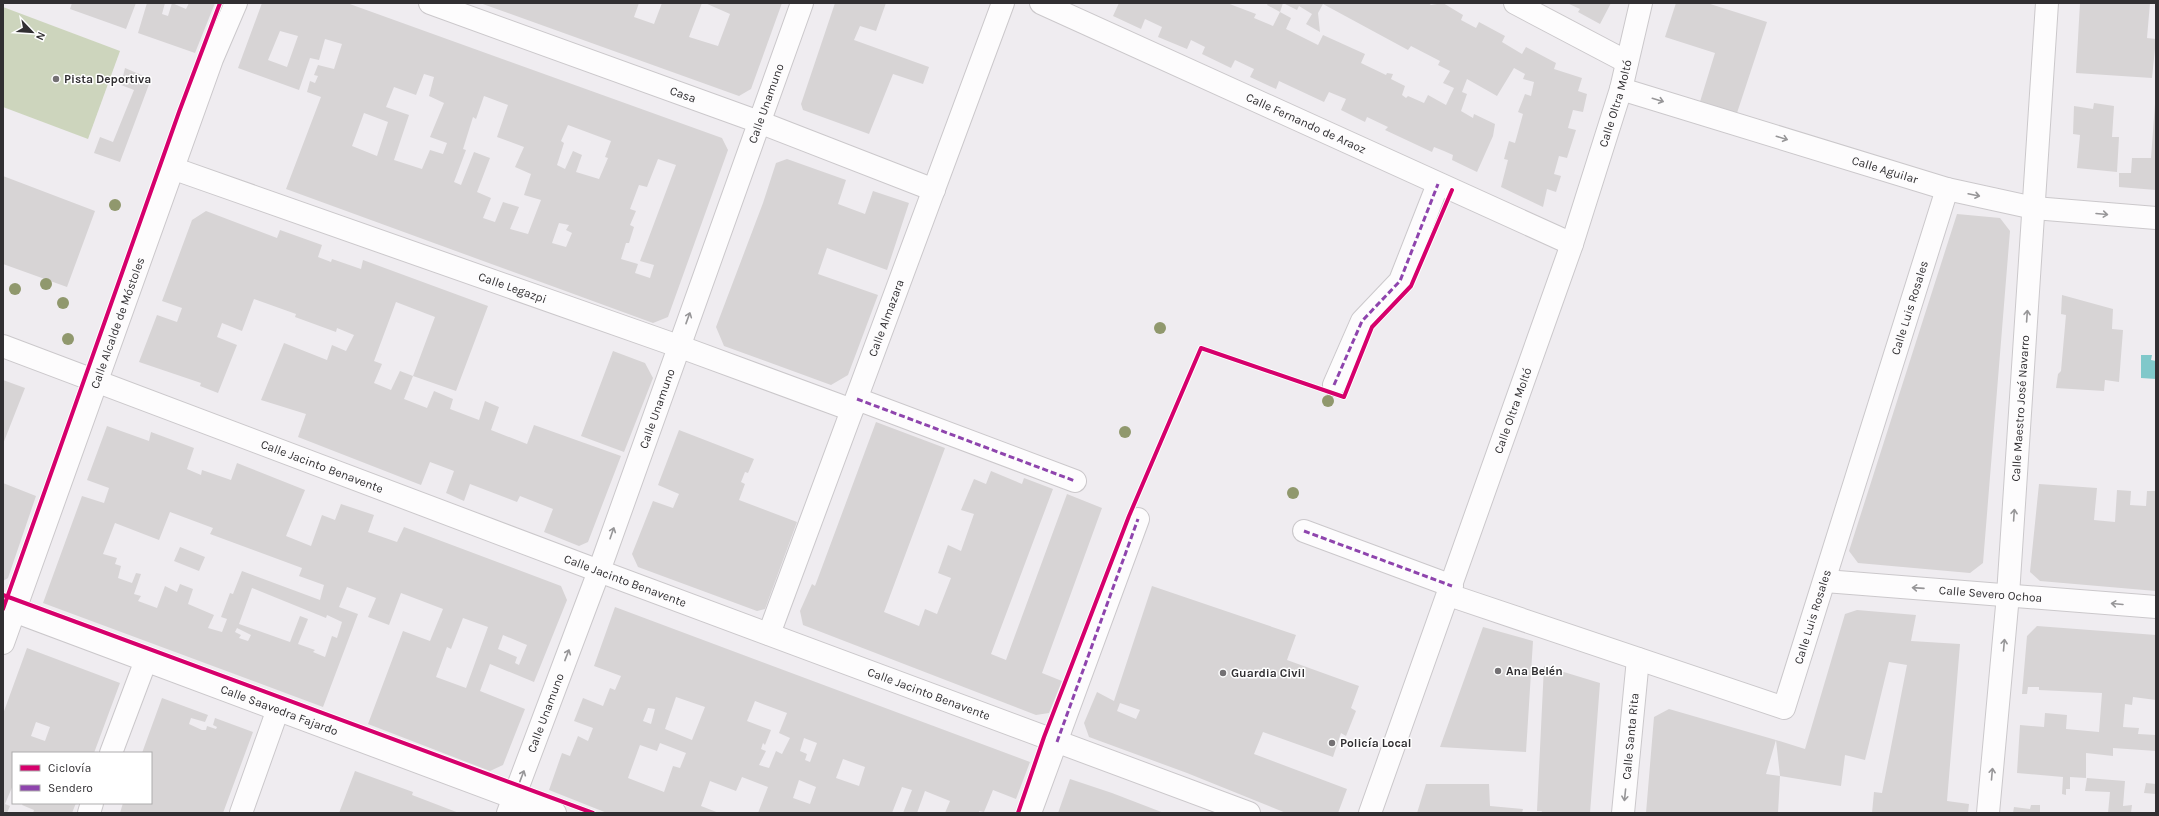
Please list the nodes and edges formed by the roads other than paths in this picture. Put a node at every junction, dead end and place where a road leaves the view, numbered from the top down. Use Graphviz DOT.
graph roads {
  1 [pos="236,3"];
  2 [pos="430,3"];
  3 [pos="802,3"];
  4 [pos="1003,3"];
  5 [pos="1041,3"];
  6 [pos="1515,3"];
  7 [pos="1641,3"];
  8 [pos="2047,3"];
  9 [pos="1627,62"];
  10 [pos="1621,89"];
  11 [pos="758,122"];
  12 [pos="172,168"];
  13 [pos="1438,184"];
  14 [pos="1947,188"];
  15 [pos="934,190"];
  16 [pos="2034,208"];
  17 [pos="2156,218"];
  18 [pos="1572,244"];
  19 [pos="3,346"];
  20 [pos="678,346"];
  21 [pos="96,381"];
  22 [pos="1334,385"];
  23 [pos="854,405"];
  24 [pos="1075,481"];
  25 [pos="1138,519"];
  26 [pos="1304,531"];
  27 [pos="599,571"];
  28 [pos="1825,581"];
  29 [pos="1450,590"];
  30 [pos="2008,595"];
  31 [pos="2156,607"];
  32 [pos="9,609"];
  33 [pos="769,634"];
  34 [pos="3,643"];
  35 [pos="1638,659"];
  36 [pos="146,660"];
  37 [pos="278,709"];
  38 [pos="1057,742"];
  39 [pos="111,752"];
  40 [pos="511,805"];
  41 [pos="241,813"];
  42 [pos="555,813"];
  43 [pos="1030,813"];
  44 [pos="1249,813"];
  45 [pos="1370,813"];
  46 [pos="1623,813"];
  47 [pos="1988,813"];
  1 -- 12 [label="street, Calle Alcalde de Móstoles"];
  2 -- 11 [label="street, Casa"];
  3 -- 11 [label="street, Calle Unamuno"];
  4 -- 15 [label="street, Calle Almazara"];
  5 -- 13 [label="street, Calle Fernando de Araoz"];
  6 -- 9 [label="street"];
  7 -- 9 [label="street, Calle Oltra Moltó"];
  8 -- 16 [label="street, Calle Maestro José Navarro"];
  9 -- 10 [label="street, Calle Oltra Moltó"];
  10 -- 14 [label="street, Calle Aguilar, one-way"];
  10 -- 18 [label="street, Calle Oltra Moltó"];
  11 -- 15 [label="street, Casa"];
  20 -- 11 [label="street, Calle Unamuno, one-way"];
  12 -- 20 [label="street, Calle Legazpi"];
  12 -- 21 [label="street, Calle Alcalde de Móstoles"];
  13 -- 18 [label="street, Calle Fernando de Araoz"];
  13 -- 22 [label="street"];
  14 -- 16 [label="street, Calle Aguilar, one-way"];
  14 -- 28 [label="street, Calle Luis Rosales"];
  15 -- 23 [label="street, Calle Almazara"];
  16 -- 17 [label="street, Calle Aguilar, one-way"];
  30 -- 16 [label="street, Calle Maestro José Navarro, one-way"];
  18 -- 29 [label="street, Calle Oltra Moltó"];
  19 -- 21 [label="street, Calle Jacinto Benavente"];
  20 -- 23 [label="street, Calle Legazpi"];
  27 -- 20 [label="street, Calle Unamuno, one-way"];
  21 -- 27 [label="street, Calle Jacinto Benavente"];
  21 -- 32 [label="street, Calle Alcalde de Móstoles"];
  23 -- 24 [label="street, Calle Legazpi"];
  23 -- 33 [label="street, Calle Almazara"];
  25 -- 38 [label="street"];
  26 -- 29 [label="street, Calle Luis Rosales"];
  27 -- 33 [label="street, Calle Jacinto Benavente"];
  40 -- 27 [label="street, Calle Unamuno, one-way"];
  30 -- 28 [label="street, Calle Severo Ochoa, one-way"];
  28 -- 35 [label="street, Calle Luis Rosales"];
  29 -- 35 [label="street, Calle Luis Rosales"];
  29 -- 45 [label="street, Calle Oltra Moltó"];
  31 -- 30 [label="street, Calle Severo Ochoa, one-way"];
  47 -- 30 [label="street, Calle Maestro José Navarro, one-way"];
  32 -- 34 [label="street, Calle Alcalde de Móstoles"];
  32 -- 36 [label="street, Calle Saavedra Fajardo"];
  33 -- 38 [label="street, Calle Jacinto Benavente"];
  35 -- 46 [label="street, Calle Santa Rita, one-way"];
  36 -- 37 [label="street, Calle Saavedra Fajardo"];
  36 -- 39 [label="street"];
  37 -- 40 [label="street, Calle Saavedra Fajardo"];
  37 -- 41 [label="street"];
  38 -- 43 [label="street"];
  38 -- 44 [label="street, Calle Jacinto Benavente"];
  40 -- 42 [label="street, Calle Saavedra Fajardo"];
}
